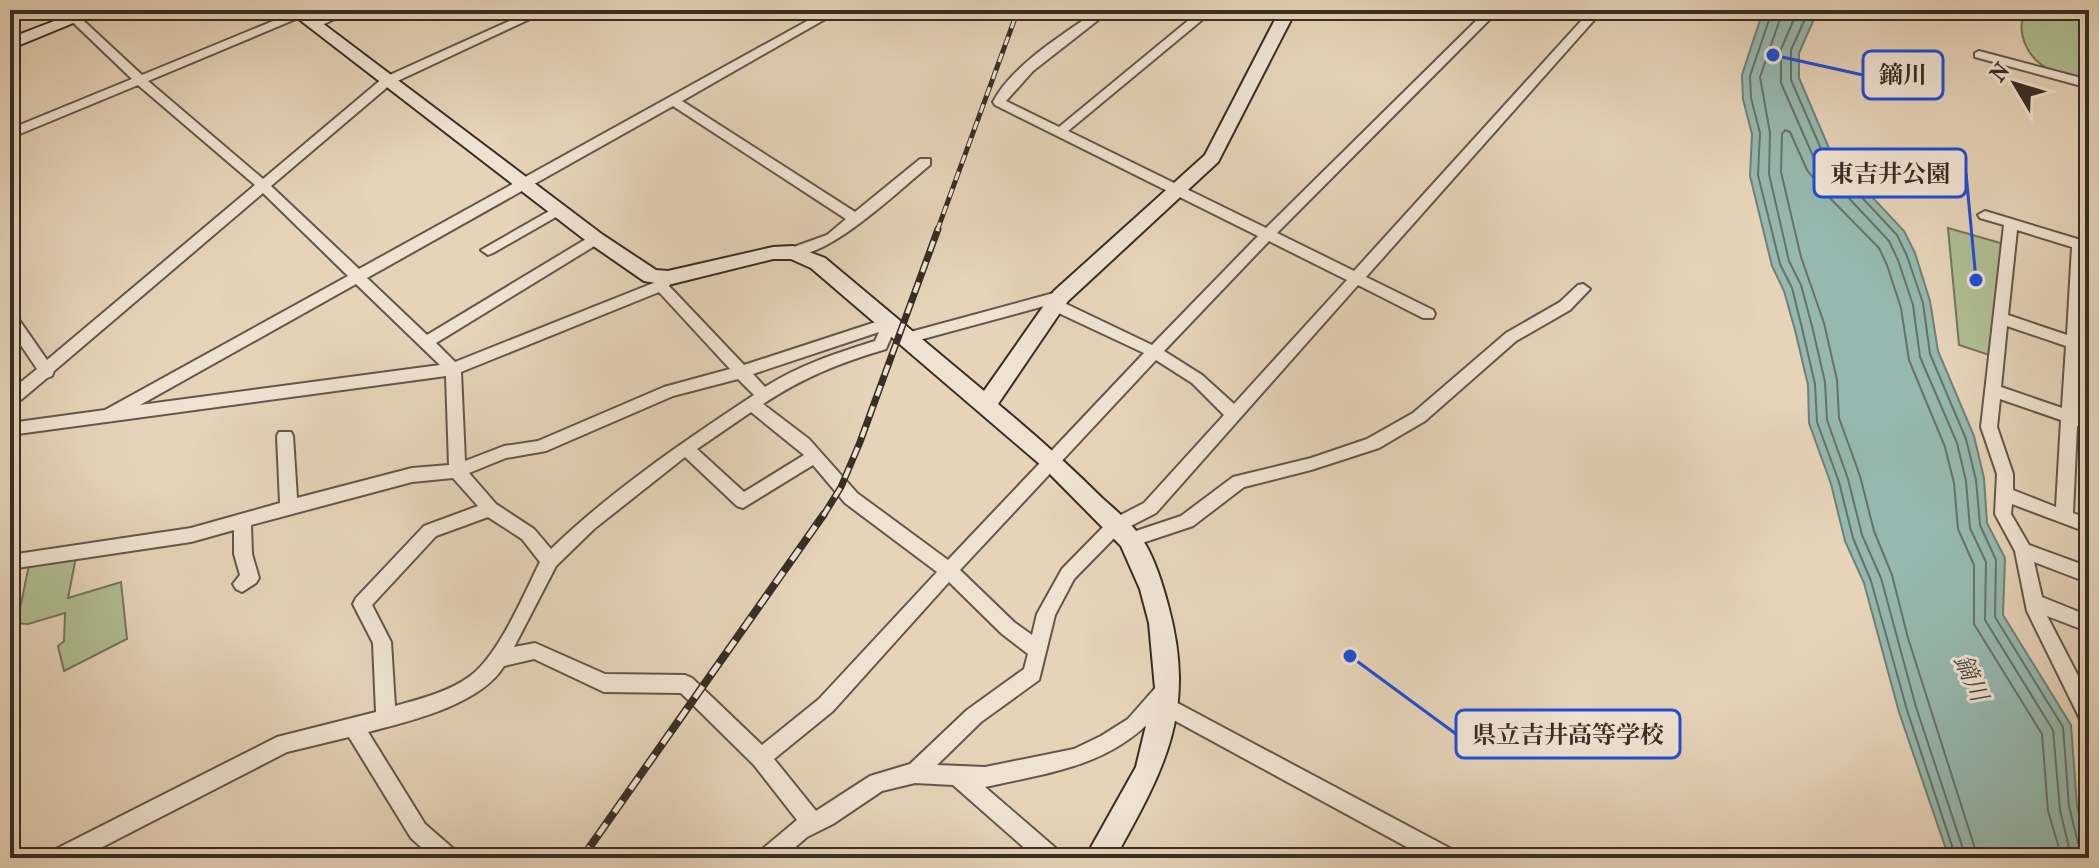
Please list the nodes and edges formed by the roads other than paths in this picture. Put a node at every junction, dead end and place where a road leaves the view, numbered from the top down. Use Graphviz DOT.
graph roads {
  1 [pos="97,10"];
  2 [pos="347,10"];
  3 [pos="543,10"];
  4 [pos="835,10"];
  5 [pos="1105,10"];
  6 [pos="1208,10"];
  7 [pos="1288,10"];
  8 [pos="1493,10"];
  9 [pos="1597,10"];
  10 [pos="71,14"];
  11 [pos="303,17"];
  12 [pos="10,44"];
  13 [pos="1979,55"];
  14 [pos="141,81"];
  15 [pos="387,81"];
  16 [pos="2089,84"];
  17 [pos="674,101"];
  18 [pos="1060,132"];
  19 [pos="10,134"];
  20 [pos="925,162"];
  21 [pos="523,183"];
  22 [pos="264,186"];
  23 [pos="1178,191"];
  24 [pos="558,210"];
  25 [pos="1985,215"];
  26 [pos="855,219"];
  27 [pos="2011,223"];
  28 [pos="1267,235"];
  29 [pos="596,239"];
  30 [pos="488,250"];
  31 [pos="793,252"];
  32 [pos="2083,275"];
  33 [pos="355,276"];
  34 [pos="1356,278"];
  35 [pos="665,282"];
  36 [pos="1583,289"];
  37 [pos="1058,300"];
  38 [pos="1428,314"];
  39 [pos="10,318"];
  40 [pos="2001,318"];
  41 [pos="890,323"];
  42 [pos="908,338"];
  43 [pos="428,341"];
  44 [pos="2081,346"];
  45 [pos="1155,354"];
  46 [pos="453,369"];
  47 [pos="47,372"];
  48 [pos="742,372"];
  49 [pos="1993,390"];
  50 [pos="10,400"];
  51 [pos="758,400"];
  52 [pos="985,406"];
  53 [pos="1233,414"];
  54 [pos="106,417"];
  55 [pos="2069,417"];
  56 [pos="2089,424"];
  57 [pos="10,429"];
  58 [pos="285,436"];
  59 [pos="686,448"];
  60 [pos="815,456"];
  61 [pos="1050,460"];
  62 [pos="457,471"];
  63 [pos="2006,495"];
  64 [pos="289,507"];
  65 [pos="490,509"];
  66 [pos="2064,516"];
  67 [pos="242,521"];
  68 [pos="2089,526"];
  69 [pos="1122,533"];
  70 [pos="2023,550"];
  71 [pos="550,561"];
  72 [pos="10,562"];
  73 [pos="948,570"];
  74 [pos="2089,575"];
  75 [pos="242,584"];
  76 [pos="2034,602"];
  77 [pos="2089,624"];
  78 [pos="1037,650"];
  79 [pos="498,659"];
  80 [pos="1167,697"];
  81 [pos="2089,717"];
  82 [pos="386,718"];
  83 [pos="354,727"];
  84 [pos="761,758"];
  85 [pos="915,773"];
  86 [pos="958,776"];
  87 [pos="813,824"];
  88 [pos="59,858"];
  89 [pos="449,858"];
  90 [pos="767,858"];
  91 [pos="1052,858"];
  92 [pos="1099,858"];
  93 [pos="1448,858"];
  1 -- 10 [label="street"];
  2 -- 11 [label="street"];
  3 -- 15 [label="street"];
  4 -- 17 [label="street"];
  5 -- 18 [label="street"];
  6 -- 18 [label="street"];
  7 -- 23 [label="street"];
  8 -- 28 [label="street"];
  9 -- 34 [label="street"];
  10 -- 12 [label="street"];
  10 -- 14 [label="street"];
  11 -- 14 [label="street"];
  11 -- 15 [label="street"];
  13 -- 16 [label="street"];
  14 -- 19 [label="street"];
  14 -- 22 [label="street"];
  15 -- 21 [label="street"];
  15 -- 22 [label="street"];
  17 -- 21 [label="street"];
  17 -- 26 [label="street"];
  18 -- 23 [label="street"];
  20 -- 26 [label="street"];
  21 -- 24 [label="street"];
  21 -- 33 [label="street"];
  22 -- 33 [label="street"];
  22 -- 47 [label="street"];
  23 -- 28 [label="street"];
  23 -- 37 [label="street"];
  24 -- 29 [label="street"];
  24 -- 30 [label="street"];
  25 -- 27 [label="street"];
  26 -- 31 [label="street"];
  27 -- 32 [label="street"];
  27 -- 40 [label="street"];
  28 -- 34 [label="street"];
  28 -- 45 [label="street"];
  29 -- 35 [label="street"];
  29 -- 43 [label="street"];
  31 -- 35 [label="street"];
  31 -- 41 [label="street"];
  32 -- 44 [label="street"];
  33 -- 43 [label="street"];
  33 -- 54 [label="street"];
  34 -- 38 [label="street"];
  34 -- 53 [label="street"];
  35 -- 46 [label="street"];
  35 -- 48 [label="street"];
  36 -- 69 [label="street"];
  37 -- 42 [label="street"];
  37 -- 45 [label="street"];
  37 -- 52 [label="street"];
  39 -- 47 [label="street"];
  40 -- 44 [label="street"];
  40 -- 49 [label="street"];
  41 -- 42 [label="street"];
  41 -- 48 [label="street"];
  41 -- 51 [label="street"];
  42 -- 52 [label="street"];
  43 -- 46 [label="street"];
  44 -- 55 [label="street"];
  45 -- 53 [label="street"];
  45 -- 61 [label="street"];
  46 -- 54 [label="street"];
  46 -- 62 [label="street"];
  47 -- 50 [label="street"];
  48 -- 51 [label="street"];
  48 -- 62 [label="street"];
  49 -- 55 [label="street"];
  49 -- 63 [label="street"];
  51 -- 59 [label="street"];
  51 -- 60 [label="street"];
  52 -- 61 [label="street"];
  53 -- 69 [label="street"];
  54 -- 57 [label="street"];
  55 -- 56 [label="street"];
  55 -- 66 [label="street"];
  58 -- 64 [label="street"];
  59 -- 60 [label="street"];
  59 -- 71 [label="street"];
  60 -- 73 [label="street"];
  61 -- 69 [label="street"];
  61 -- 73 [label="street"];
  62 -- 64 [label="street"];
  62 -- 65 [label="street"];
  63 -- 66 [label="street"];
  63 -- 70 [label="street"];
  64 -- 67 [label="street"];
  65 -- 71 [label="street"];
  65 -- 82 [label="street"];
  66 -- 68 [label="street"];
  67 -- 72 [label="street"];
  67 -- 75 [label="street"];
  69 -- 78 [label="street"];
  69 -- 80 [label="street"];
  70 -- 74 [label="street"];
  70 -- 76 [label="street"];
  71 -- 79 [label="street"];
  73 -- 78 [label="street"];
  73 -- 84 [label="street"];
  76 -- 77 [label="street"];
  76 -- 81 [label="street"];
  78 -- 85 [label="street"];
  79 -- 82 [label="street"];
  79 -- 84 [label="street"];
  80 -- 86 [label="street"];
  80 -- 92 [label="street"];
  80 -- 93 [label="street"];
  82 -- 83 [label="street"];
  83 -- 88 [label="street"];
  83 -- 89 [label="street"];
  84 -- 87 [label="street"];
  85 -- 86 [label="street"];
  85 -- 87 [label="street"];
  86 -- 91 [label="street"];
  87 -- 90 [label="street"];
}
